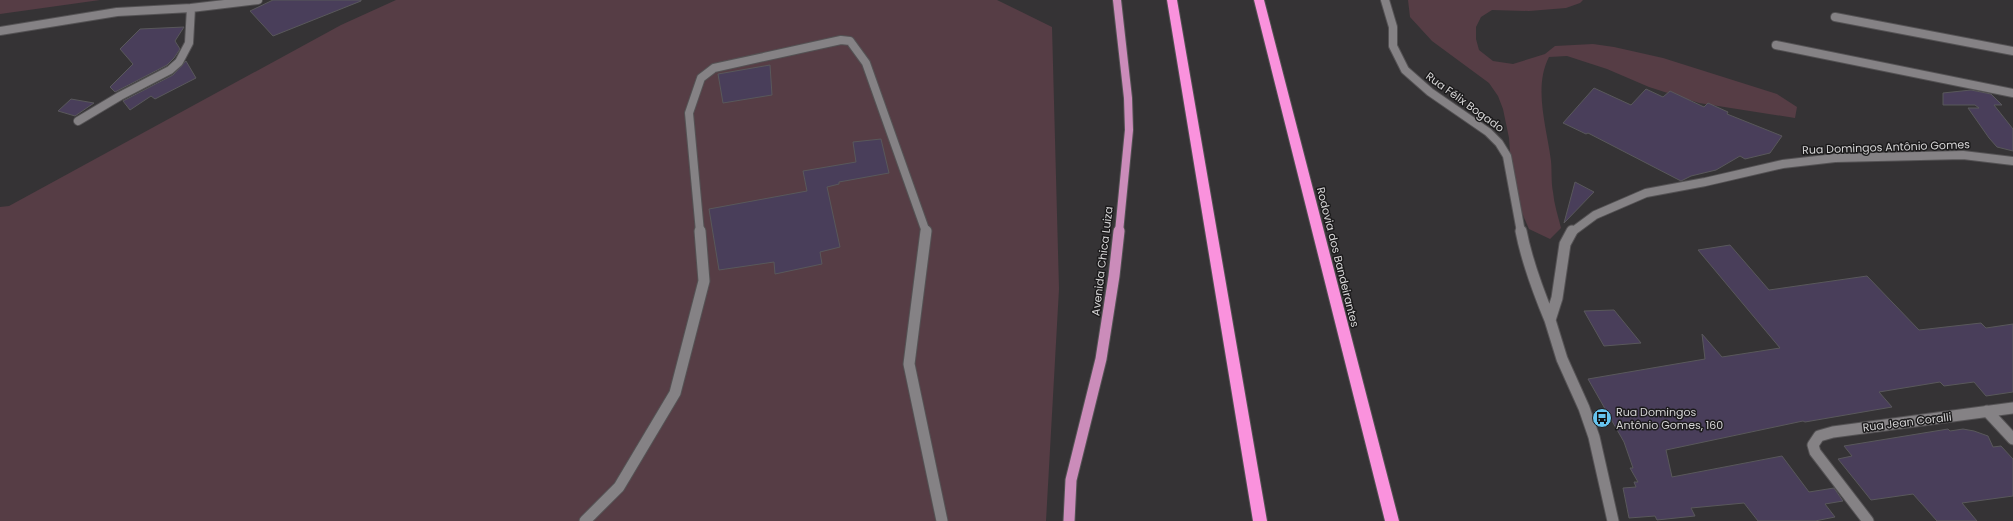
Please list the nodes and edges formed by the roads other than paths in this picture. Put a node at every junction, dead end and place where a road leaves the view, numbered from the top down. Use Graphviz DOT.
graph roads {
  1 [pos="258,0"];
  2 [pos="1117,0"];
  3 [pos="1172,0"];
  4 [pos="1259,0"];
  5 [pos="1385,0"];
  6 [pos="191,8"];
  7 [pos="1835,17"];
  8 [pos="0,31"];
  9 [pos="1776,45"];
  10 [pos="2013,51"];
  11 [pos="2013,93"];
  12 [pos="78,121"];
  13 [pos="2013,161"];
  14 [pos="1550,320"];
  15 [pos="2013,408"];
  16 [pos="1987,411"];
  17 [pos="2013,439"];
  18 [pos="585,521"];
  19 [pos="942,521"];
  20 [pos="1069,521"];
  21 [pos="1260,521"];
  22 [pos="1392,521"];
  23 [pos="1613,521"];
  24 [pos="1868,521"];
  1 -- 6 [label="street"];
  2 -- 20 [label="main road, Avenida Chica Luiza"];
  3 -- 21 [label="highway"];
  4 -- 22 [label="highway, Rodovia dos Bandeirantes"];
  5 -- 14 [label="street, Rua Félix Bogado"];
  6 -- 8 [label="street"];
  6 -- 12 [label="street"];
  7 -- 10 [label="street"];
  9 -- 11 [label="street"];
  13 -- 14 [label="street, Rua Domingos Antônio Gomes"];
  14 -- 23 [label="street"];
  15 -- 16 [label="street, Rua Jean Coralli"];
  16 -- 17 [label="street"];
  16 -- 24 [label="street, Rua Jean Coralli"];
  18 -- 19 [label="street"];
}
